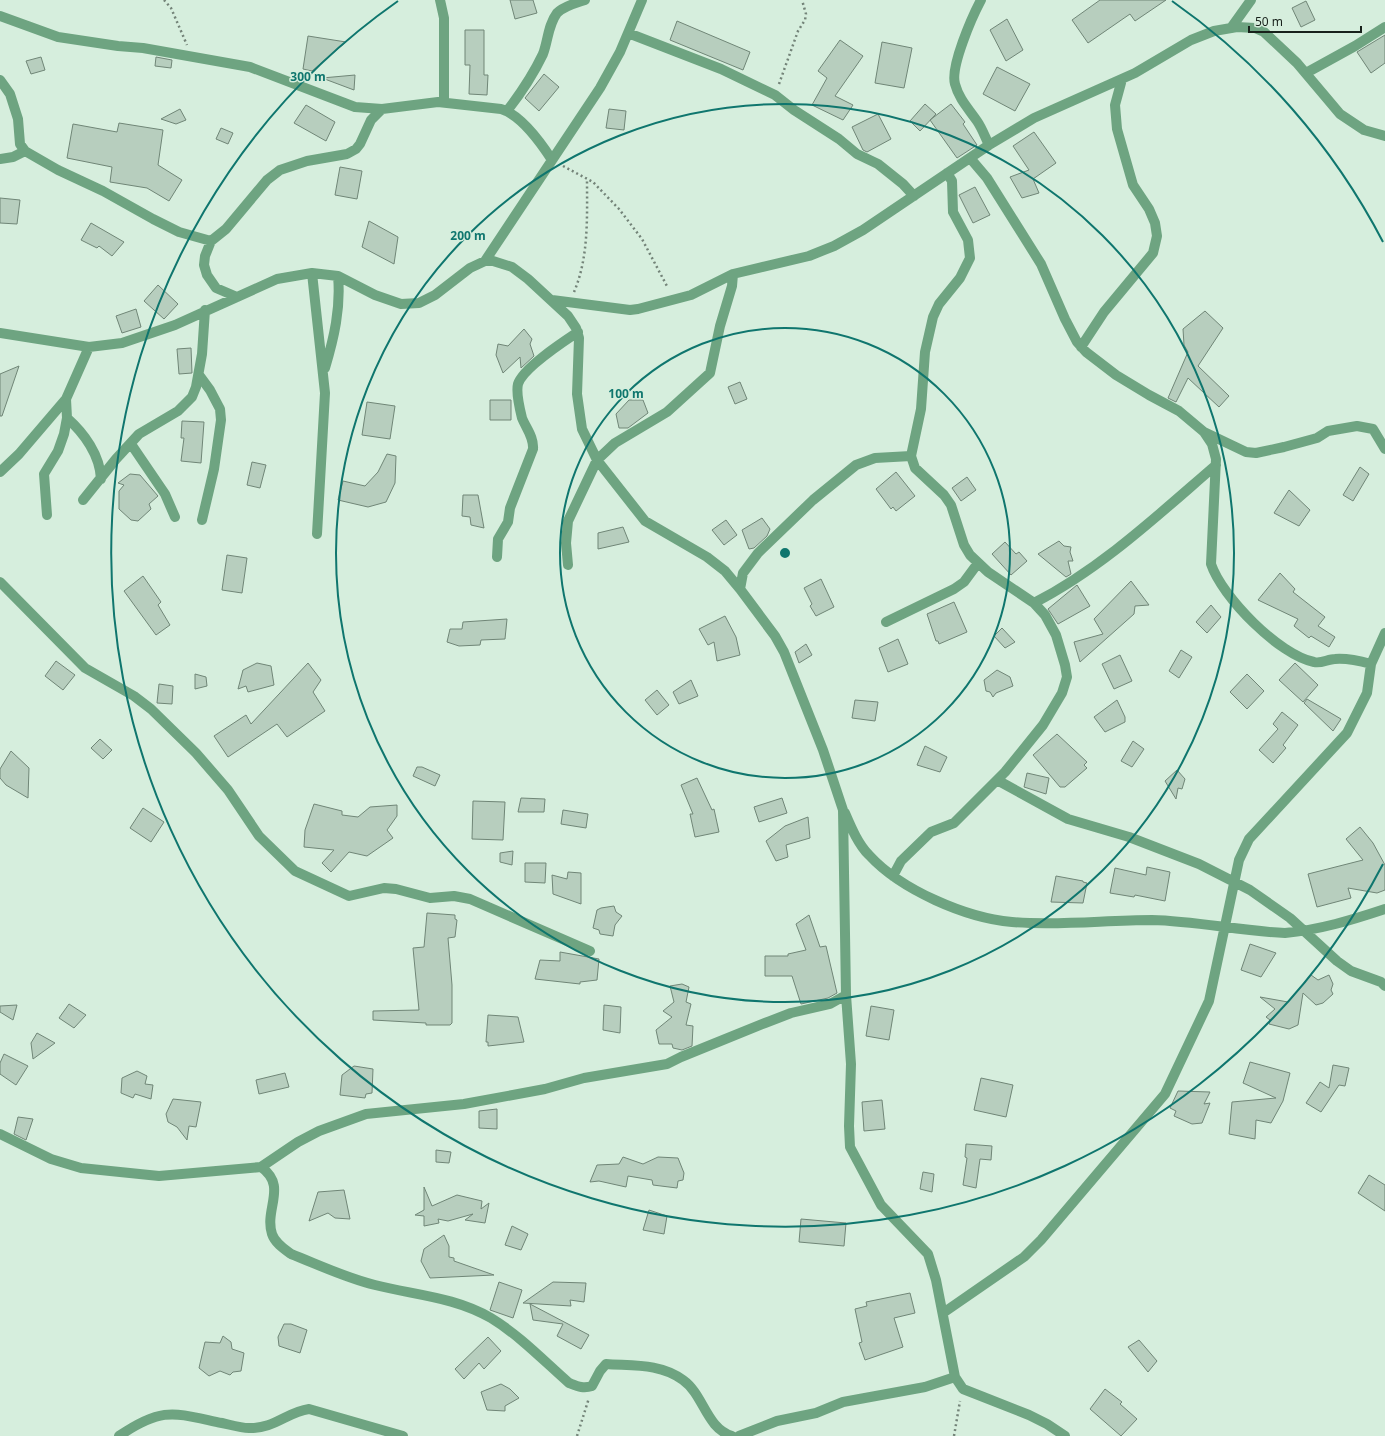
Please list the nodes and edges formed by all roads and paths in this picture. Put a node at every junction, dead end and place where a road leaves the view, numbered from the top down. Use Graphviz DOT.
graph roads {
  1 [pos="164,0"];
  2 [pos="440,0"];
  3 [pos="585,0"];
  4 [pos="642,0"];
  5 [pos="802,0"];
  6 [pos="980,0"];
  7 [pos="1251,0"];
  8 [pos="0,16"];
  9 [pos="1385,27"];
  10 [pos="1231,28"];
  11 [pos="628,34"];
  12 [pos="191,56"];
  13 [pos="1306,73"];
  14 [pos="0,80"];
  15 [pos="1118,81"];
  16 [pos="775,95"];
  17 [pos="444,103"];
  18 [pos="382,109"];
  19 [pos="507,111"];
  20 [pos="1385,136"];
  21 [pos="989,145"];
  22 [pos="25,151"];
  23 [pos="970,158"];
  24 [pos="0,159"];
  25 [pos="552,160"];
  26 [pos="947,173"];
  27 [pos="587,179"];
  28 [pos="914,196"];
  29 [pos="211,242"];
  30 [pos="485,261"];
  31 [pos="312,273"];
  32 [pos="733,274"];
  33 [pos="338,276"];
  34 [pos="237,297"];
  35 [pos="552,300"];
  36 [pos="570,301"];
  37 [pos="675,301"];
  38 [pos="205,310"];
  39 [pos="578,332"];
  40 [pos="0,333"];
  41 [pos="89,347"];
  42 [pos="1081,347"];
  43 [pos="324,372"];
  44 [pos="198,375"];
  45 [pos="66,399"];
  46 [pos="67,418"];
  47 [pos="1204,432"];
  48 [pos="131,444"];
  49 [pos="1385,449"];
  50 [pos="911,456"];
  51 [pos="597,460"];
  52 [pos="1216,465"];
  53 [pos="0,472"];
  54 [pos="101,479"];
  55 [pos="83,500"];
  56 [pos="47,515"];
  57 [pos="175,517"];
  58 [pos="202,520"];
  59 [pos="317,534"];
  60 [pos="497,557"];
  61 [pos="978,563"];
  62 [pos="568,565"];
  63 [pos="0,582"];
  64 [pos="740,589"];
  65 [pos="1034,602"];
  66 [pos="886,622"];
  67 [pos="1385,633"];
  68 [pos="1371,664"];
  69 [pos="997,780"];
  70 [pos="843,810"];
  71 [pos="893,876"];
  72 [pos="1234,882"];
  73 [pos="1385,909"];
  74 [pos="1225,926"];
  75 [pos="1303,932"];
  76 [pos="590,951"];
  77 [pos="1385,986"];
  78 [pos="846,995"];
  79 [pos="0,1134"];
  80 [pos="261,1166"];
  81 [pos="943,1313"];
  82 [pos="955,1377"];
  83 [pos="592,1386"];
  84 [pos="963,1389"];
  85 [pos="119,1436"];
  86 [pos="403,1436"];
  87 [pos="577,1436"];
  88 [pos="732,1436"];
  89 [pos="739,1436"];
  90 [pos="954,1436"];
  91 [pos="1065,1436"];
  1 -- 12 [label="path"];
  2 -- 17 [label="street"];
  3 -- 19 [label="street"];
  4 -- 11 [label="street"];
  5 -- 16 [label="path"];
  6 -- 21 [label="street"];
  7 -- 10 [label="street"];
  8 -- 12 [label="street"];
  9 -- 13 [label="street"];
  10 -- 13 [label="street"];
  10 -- 15 [label="street"];
  11 -- 16 [label="street"];
  11 -- 25 [label="street"];
  12 -- 18 [label="street"];
  13 -- 20 [label="street"];
  14 -- 22 [label="street"];
  15 -- 21 [label="street"];
  15 -- 42 [label="street"];
  16 -- 28 [label="street"];
  17 -- 18 [label="street"];
  17 -- 19 [label="street"];
  18 -- 29 [label="street"];
  19 -- 25 [label="street"];
  21 -- 23 [label="street"];
  22 -- 24 [label="street"];
  22 -- 29 [label="street"];
  23 -- 26 [label="street"];
  23 -- 42 [label="street"];
  25 -- 27 [label="path"];
  25 -- 30 [label="street"];
  26 -- 28 [label="street"];
  26 -- 50 [label="street"];
  27 -- 36 [label="path"];
  27 -- 37 [label="path"];
  28 -- 32 [label="street"];
  29 -- 34 [label="street"];
  30 -- 33 [label="street"];
  30 -- 35 [label="street"];
  31 -- 33 [label="street"];
  31 -- 34 [label="street"];
  31 -- 43 [label="street"];
  32 -- 37 [label="street"];
  32 -- 51 [label="street"];
  33 -- 43 [label="street"];
  34 -- 38 [label="street"];
  35 -- 36 [label="street"];
  35 -- 39 [label="street"];
  36 -- 37 [label="street"];
  38 -- 41 [label="street"];
  38 -- 44 [label="street"];
  39 -- 51 [label="street"];
  39 -- 60 [label="street"];
  40 -- 41 [label="street"];
  41 -- 45 [label="street"];
  42 -- 47 [label="street"];
  43 -- 59 [label="street"];
  44 -- 48 [label="street"];
  44 -- 58 [label="street"];
  45 -- 46 [label="street"];
  45 -- 53 [label="street"];
  46 -- 54 [label="street"];
  46 -- 56 [label="street"];
  47 -- 49 [label="street"];
  47 -- 52 [label="street"];
  48 -- 54 [label="street"];
  48 -- 57 [label="street"];
  50 -- 61 [label="street"];
  50 -- 64 [label="street"];
  51 -- 62 [label="street"];
  51 -- 64 [label="street"];
  52 -- 65 [label="street"];
  52 -- 68 [label="street"];
  54 -- 55 [label="street"];
  61 -- 65 [label="street"];
  61 -- 66 [label="street"];
  63 -- 76 [label="street"];
  64 -- 70 [label="street"];
  65 -- 69 [label="street"];
  67 -- 68 [label="street"];
  68 -- 72 [label="street"];
  69 -- 71 [label="street"];
  69 -- 72 [label="street"];
  70 -- 71 [label="street"];
  70 -- 78 [label="street"];
  71 -- 74 [label="street"];
  72 -- 74 [label="street"];
  72 -- 75 [label="street"];
  73 -- 75 [label="street"];
  74 -- 75 [label="street"];
  74 -- 81 [label="street"];
  75 -- 77 [label="street"];
  78 -- 80 [label="street"];
  78 -- 81 [label="street"];
  79 -- 80 [label="street"];
  80 -- 83 [label="street"];
  81 -- 82 [label="street"];
  82 -- 84 [label="street"];
  82 -- 89 [label="street"];
  83 -- 87 [label="path"];
  83 -- 88 [label="street"];
  84 -- 90 [label="path"];
  84 -- 91 [label="street"];
  85 -- 86 [label="street"];
}
